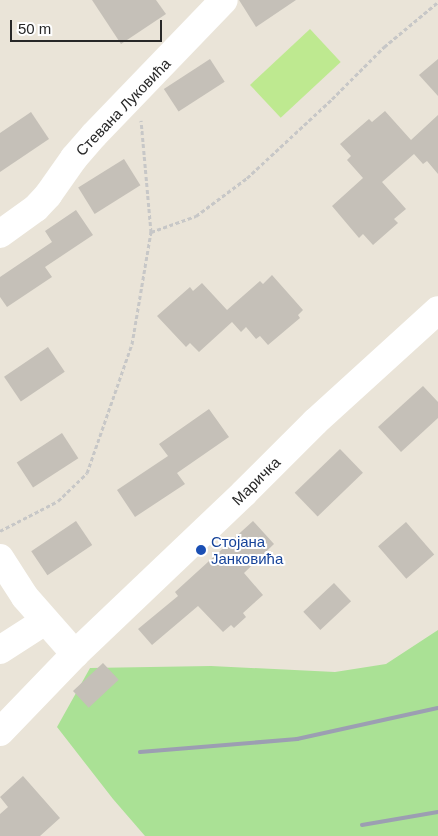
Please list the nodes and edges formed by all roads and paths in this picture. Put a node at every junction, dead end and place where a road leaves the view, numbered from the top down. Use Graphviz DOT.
graph roads {
  1 [pos="224,0"];
  2 [pos="438,2"];
  3 [pos="139,90"];
  4 [pos="151,232"];
  5 [pos="0,234"];
  6 [pos="438,310"];
  7 [pos="0,531"];
  8 [pos="0,558"];
  9 [pos="45,621"];
  10 [pos="0,650"];
  11 [pos="75,654"];
  12 [pos="0,732"];
  1 -- 3 [label="street, Стевана Луковића"];
  2 -- 4 [label="path"];
  3 -- 4 [label="path"];
  3 -- 5 [label="street, Стевана Луковића"];
  4 -- 7 [label="path"];
  6 -- 11 [label="street, Маричка"];
  8 -- 9 [label="street"];
  9 -- 10 [label="street"];
  9 -- 11 [label="street"];
  11 -- 12 [label="street, Маричка"];
}
